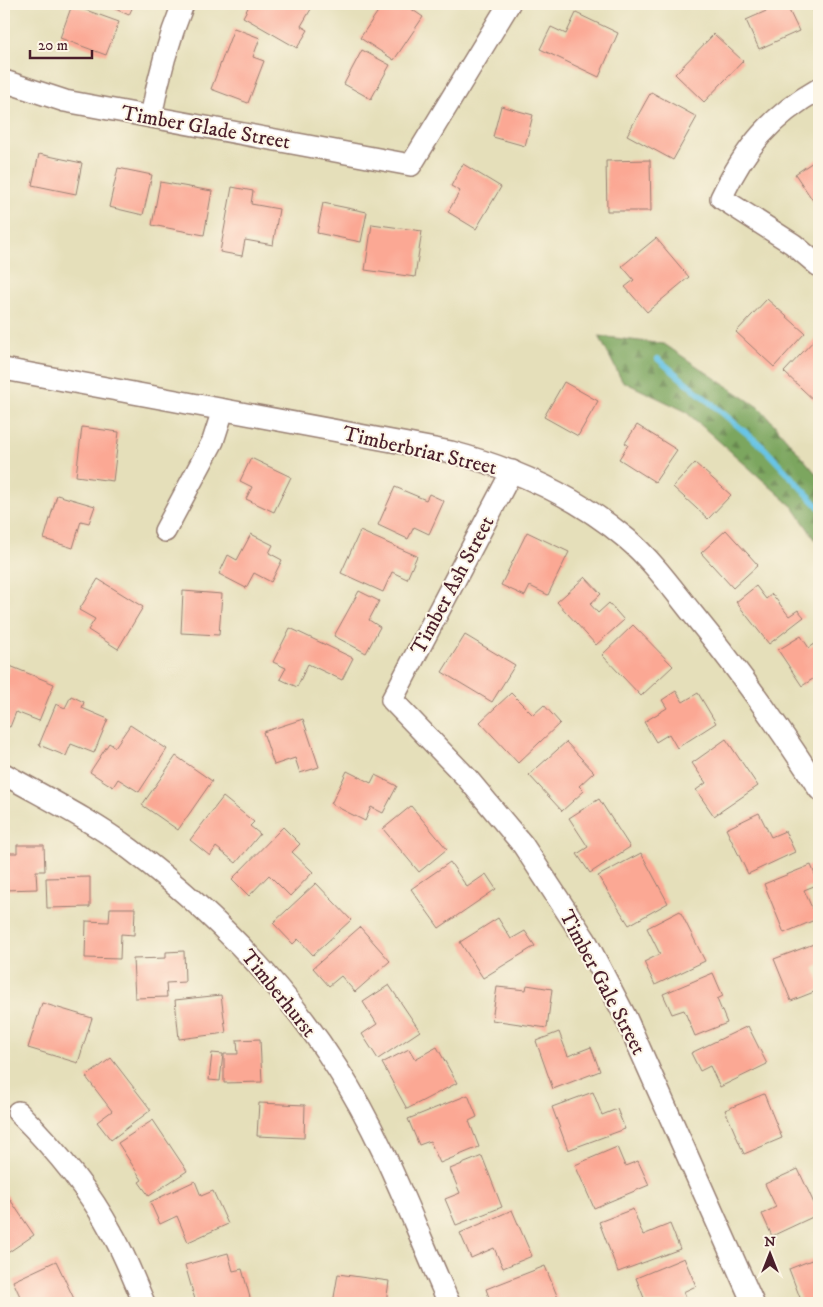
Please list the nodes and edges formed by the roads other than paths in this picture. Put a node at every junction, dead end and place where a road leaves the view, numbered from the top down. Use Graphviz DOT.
graph roads {
  1 [pos="183,4"];
  2 [pos="509,4"];
  3 [pos="4,81"];
  4 [pos="819,89"];
  5 [pos="151,117"];
  6 [pos="819,266"];
  7 [pos="4,369"];
  8 [pos="224,410"];
  9 [pos="512,471"];
  10 [pos="165,531"];
  11 [pos="392,700"];
  12 [pos="4,774"];
  13 [pos="819,789"];
  14 [pos="18,1112"];
  15 [pos="144,1303"];
  16 [pos="449,1303"];
  17 [pos="753,1303"];
  1 -- 5 [label="street"];
  2 -- 5 [label="street, Timber Glade Street"];
  3 -- 5 [label="street, Timber Glade Street"];
  4 -- 6 [label="street"];
  7 -- 8 [label="street, Timberbriar Street"];
  8 -- 9 [label="street, Timberbriar Street"];
  8 -- 10 [label="street"];
  9 -- 11 [label="street, Timber Ash Street"];
  9 -- 13 [label="street, Timberbriar Street"];
  11 -- 17 [label="street, Timber Gale Street"];
  12 -- 16 [label="street, Timberhurst"];
  14 -- 15 [label="street"];
}
